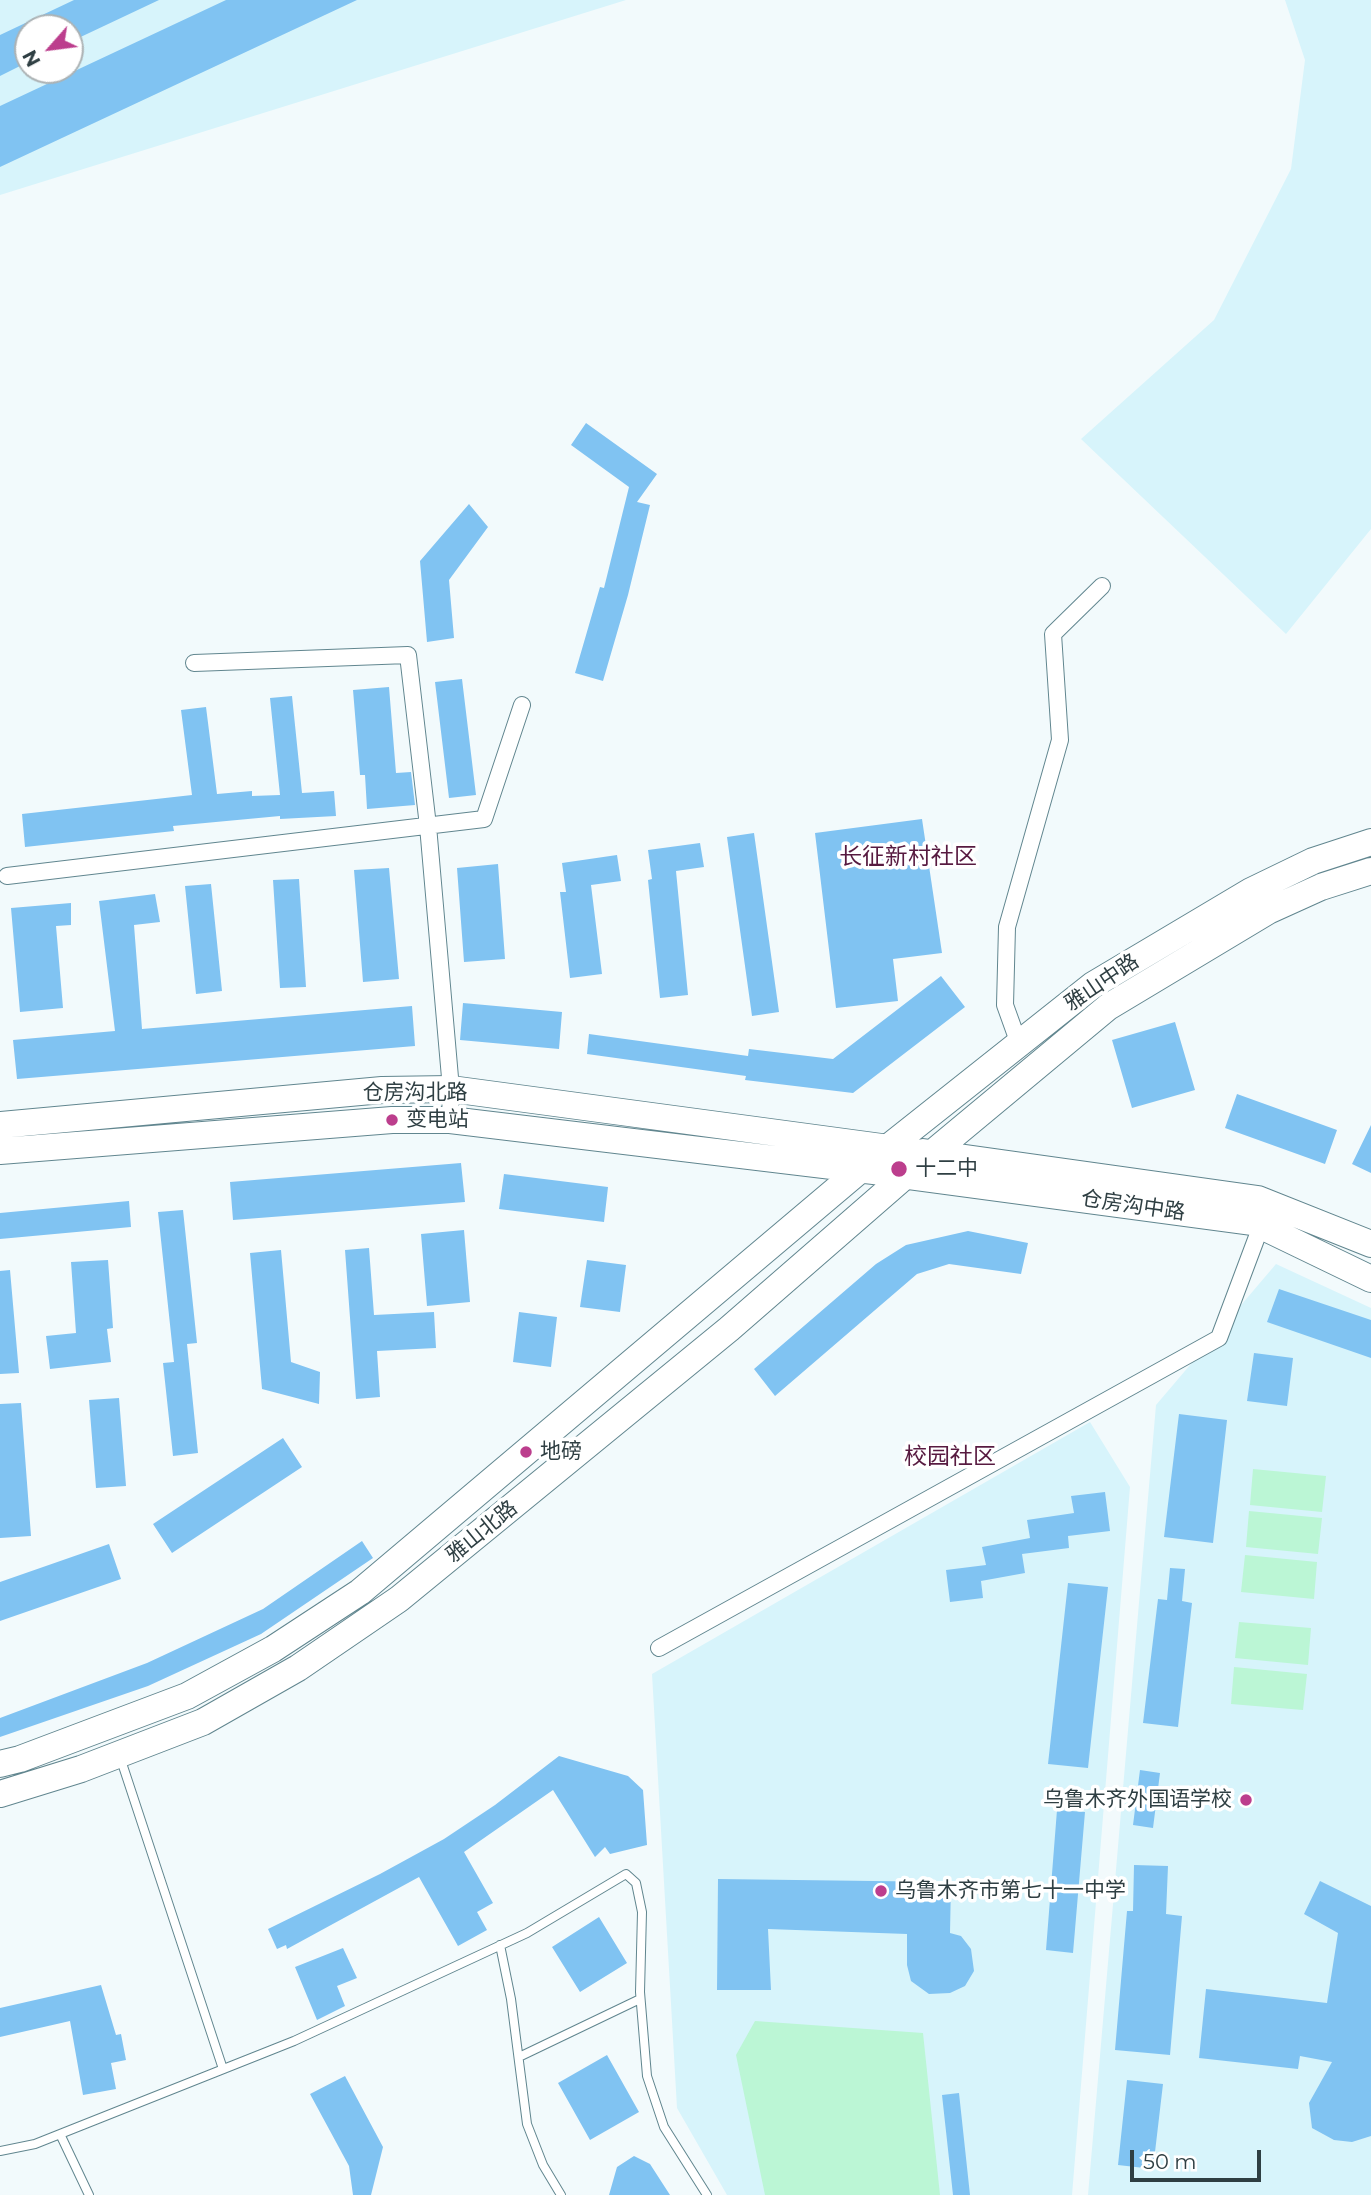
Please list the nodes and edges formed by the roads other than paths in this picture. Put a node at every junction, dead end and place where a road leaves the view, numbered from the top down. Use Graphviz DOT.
graph roads {
  1 [pos="1102,586"];
  2 [pos="194,663"];
  3 [pos="522,705"];
  4 [pos="428,826"];
  5 [pos="1371,842"];
  6 [pos="1371,870"];
  7 [pos="7,876"];
  8 [pos="1019,1044"];
  9 [pos="451,1089"];
  10 [pos="450,1120"];
  11 [pos="0,1125"];
  12 [pos="0,1150"];
  13 [pos="897,1161"];
  14 [pos="1265,1214"];
  15 [pos="1371,1244"];
  16 [pos="1371,1279"];
  17 [pos="659,1648"];
  18 [pos="119,1754"];
  19 [pos="0,1764"];
  20 [pos="0,1794"];
  21 [pos="500,1945"];
  22 [pos="640,1998"];
  23 [pos="519,2057"];
  24 [pos="223,2069"];
  25 [pos="60,2134"];
  26 [pos="0,2151"];
  27 [pos="89,2195"];
  28 [pos="561,2195"];
  29 [pos="707,2195"];
  1 -- 8 [label="street"];
  2 -- 4 [label="street"];
  3 -- 4 [label="street"];
  4 -- 7 [label="street"];
  4 -- 9 [label="street"];
  5 -- 8 [label="main road, 雅山中路"];
  6 -- 13 [label="main road, 雅山中路"];
  8 -- 13 [label="main road, 雅山中路"];
  9 -- 10 [label="street"];
  9 -- 11 [label="main road, 仓房沟北路"];
  9 -- 13 [label="main road, 仓房沟北路"];
  10 -- 12 [label="main road, 仓房沟北路"];
  10 -- 13 [label="main road, 仓房沟北路"];
  13 -- 14 [label="main road, 仓房沟中路"];
  13 -- 18 [label="main road, 雅山北路"];
  13 -- 19 [label="main road, 雅山北路"];
  14 -- 15 [label="main road, 仓房沟中路"];
  14 -- 16 [label="main road, 仓房沟中路"];
  14 -- 17 [label="street"];
  18 -- 20 [label="main road, 雅山北路"];
  18 -- 24 [label="lane"];
  21 -- 22 [label="lane"];
  21 -- 23 [label="lane"];
  21 -- 24 [label="lane"];
  22 -- 23 [label="lane"];
  22 -- 29 [label="lane"];
  23 -- 28 [label="lane"];
  24 -- 25 [label="lane"];
  25 -- 26 [label="lane"];
  25 -- 27 [label="lane"];
}
